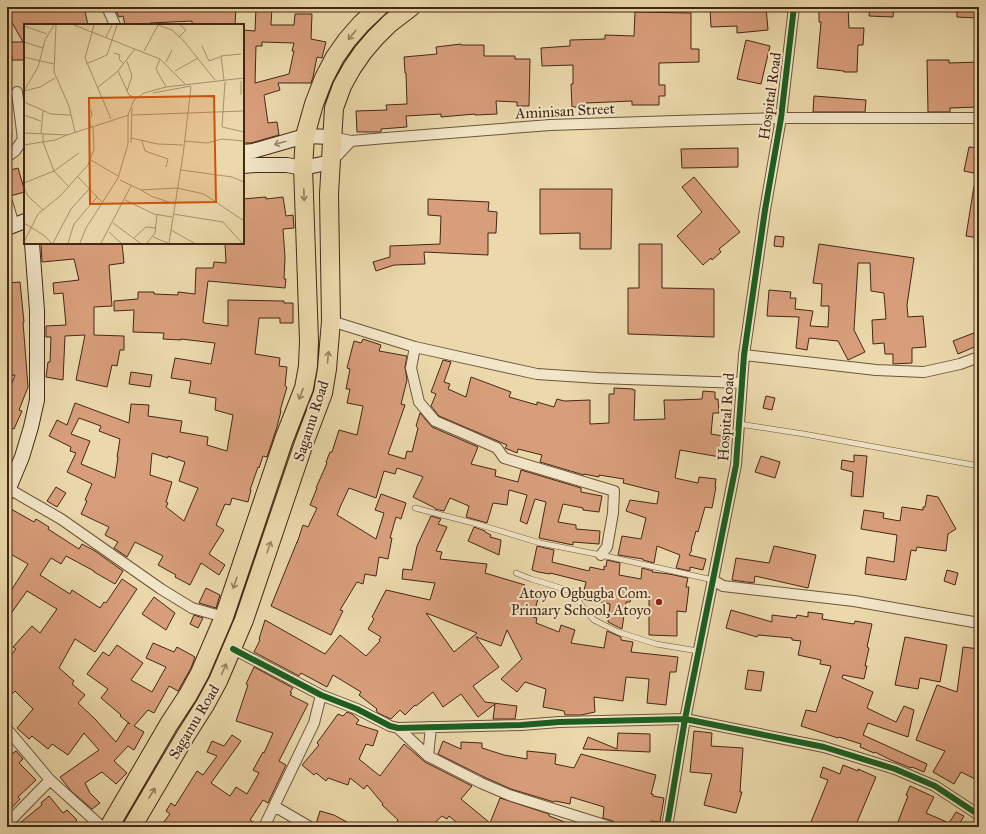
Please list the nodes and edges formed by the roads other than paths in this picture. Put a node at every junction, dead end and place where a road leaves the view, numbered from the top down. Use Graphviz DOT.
graph roads {
  1 [pos="107,7"];
  2 [pos="411,7"];
  3 [pos="794,7"];
  4 [pos="374,8"];
  5 [pos="115,24"];
  6 [pos="17,92"];
  7 [pos="781,118"];
  8 [pos="979,118"];
  9 [pos="305,136"];
  10 [pos="332,137"];
  11 [pos="351,141"];
  12 [pos="244,152"];
  13 [pos="7,158"];
  14 [pos="331,162"];
  15 [pos="244,166"];
  16 [pos="303,168"];
  17 [pos="7,202"];
  18 [pos="15,225"];
  19 [pos="32,244"];
  20 [pos="331,321"];
  21 [pos="415,347"];
  22 [pos="744,355"];
  23 [pos="979,356"];
  24 [pos="742,383"];
  25 [pos="739,424"];
  26 [pos="979,466"];
  27 [pos="8,491"];
  28 [pos="415,508"];
  29 [pos="601,555"];
  30 [pos="516,572"];
  31 [pos="713,580"];
  32 [pos="224,617"];
  33 [pos="979,623"];
  34 [pos="233,649"];
  35 [pos="698,651"];
  36 [pos="321,695"];
  37 [pos="685,719"];
  38 [pos="430,727"];
  39 [pos="398,728"];
  40 [pos="7,729"];
  41 [pos="428,756"];
  42 [pos="50,780"];
  43 [pos="274,806"];
  44 [pos="979,815"];
  45 [pos="7,824"];
  46 [pos="102,827"];
  47 [pos="109,827"];
  48 [pos="132,827"];
  49 [pos="264,827"];
  50 [pos="310,827"];
  51 [pos="611,827"];
  52 [pos="667,827"];
  1 -- 5 [label="street"];
  2 -- 10 [label="highway, Sagamu Road"];
  3 -- 7 [label="street, Hospital Road"];
  4 -- 9 [label="highway, Sagamu Road, one-way"];
  6 -- 13 [label="street"];
  7 -- 8 [label="street, Aminisan Street"];
  7 -- 11 [label="street, Aminisan Street"];
  7 -- 22 [label="street, Hospital Road"];
  9 -- 10 [label="street"];
  9 -- 12 [label="street, one-way"];
  9 -- 16 [label="highway, Sagamu Road"];
  10 -- 11 [label="street, Aminisan Street"];
  10 -- 14 [label="highway, Sagamu Road"];
  11 -- 14 [label="street"];
  14 -- 16 [label="street"];
  14 -- 20 [label="highway, Sagamu Road"];
  15 -- 16 [label="street"];
  16 -- 32 [label="highway, Sagamu Road, one-way"];
  17 -- 18 [label="street"];
  19 -- 27 [label="street"];
  20 -- 21 [label="street"];
  34 -- 20 [label="highway, Sagamu Road, one-way"];
  21 -- 24 [label="street"];
  21 -- 29 [label="street"];
  22 -- 23 [label="street"];
  22 -- 24 [label="street, Hospital Road"];
  24 -- 25 [label="street, Hospital Road"];
  25 -- 26 [label="lane"];
  25 -- 31 [label="street, Hospital Road"];
  27 -- 32 [label="street"];
  28 -- 29 [label="lane"];
  29 -- 31 [label="lane"];
  30 -- 35 [label="lane"];
  31 -- 33 [label="street"];
  31 -- 35 [label="street, Hospital Road"];
  32 -- 47 [label="highway, Sagamu Road"];
  34 -- 36 [label="street"];
  48 -- 34 [label="highway, Sagamu Road, one-way"];
  35 -- 37 [label="street, Hospital Road"];
  36 -- 39 [label="street"];
  36 -- 43 [label="street"];
  37 -- 38 [label="street"];
  37 -- 44 [label="street"];
  37 -- 52 [label="street, Hospital Road"];
  38 -- 39 [label="street"];
  38 -- 41 [label="street"];
  39 -- 41 [label="street"];
  40 -- 42 [label="street"];
  41 -- 51 [label="street"];
  42 -- 45 [label="street"];
  42 -- 46 [label="street"];
  43 -- 49 [label="street"];
  43 -- 50 [label="street"];
}
